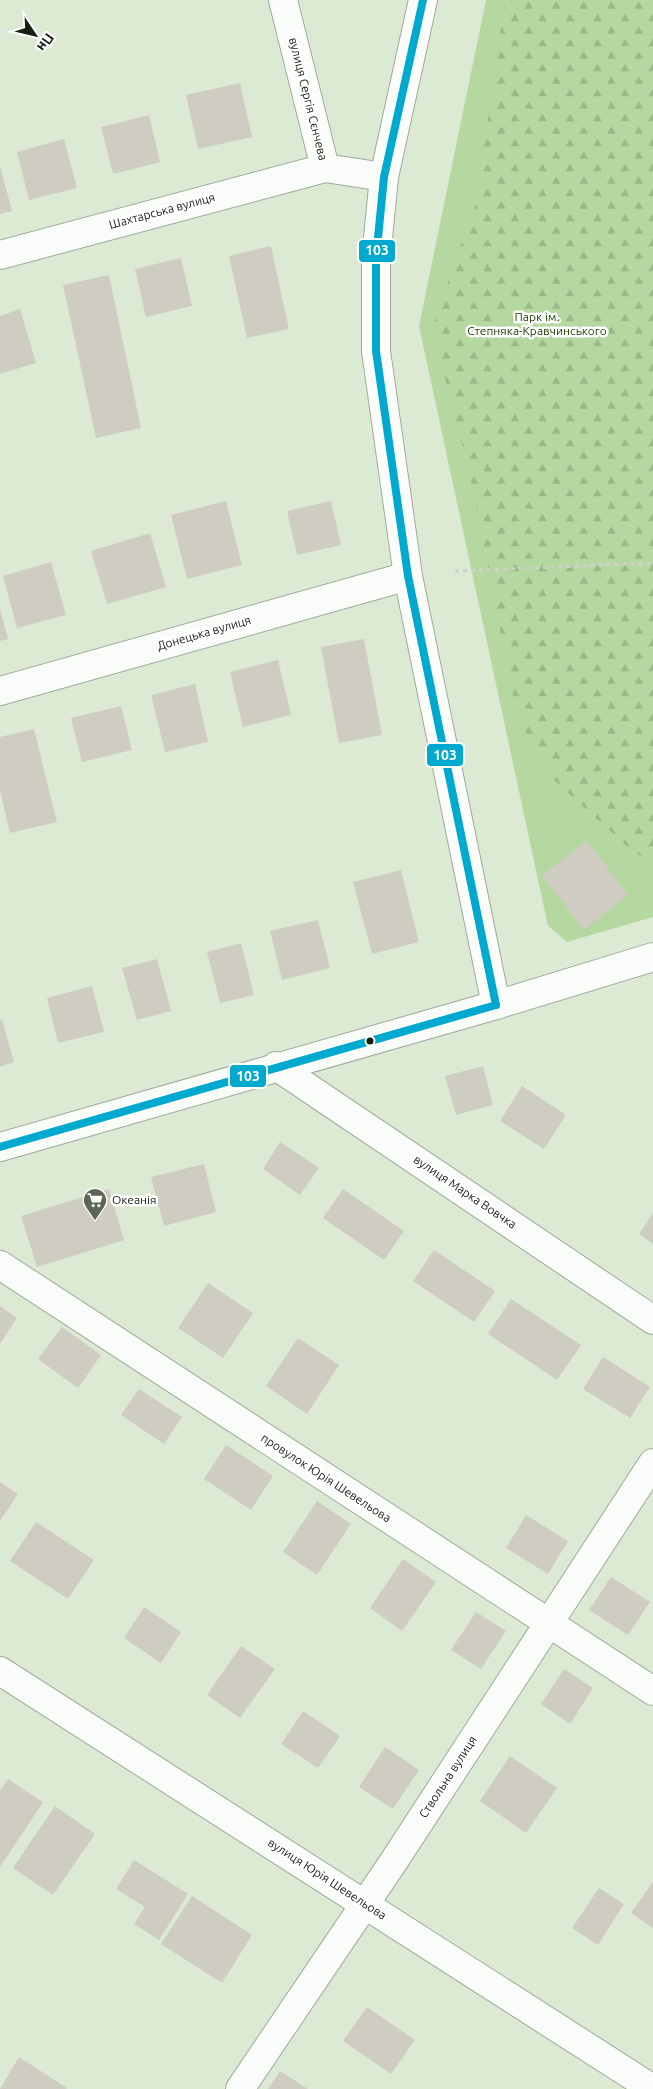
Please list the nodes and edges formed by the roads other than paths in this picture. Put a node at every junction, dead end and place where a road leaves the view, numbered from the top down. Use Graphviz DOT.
graph roads {
  1 [pos="283,0"];
  2 [pos="423,0"];
  3 [pos="325,168"];
  4 [pos="384,177"];
  5 [pos="0,255"];
  6 [pos="408,576"];
  7 [pos="0,691"];
  8 [pos="653,957"];
  9 [pos="496,1005"];
  10 [pos="276,1066"];
  11 [pos="0,1147"];
  12 [pos="0,1265"];
  13 [pos="653,1320"];
  14 [pos="653,1463"];
  15 [pos="549,1624"];
  16 [pos="0,1671"];
  17 [pos="653,1691"];
  18 [pos="364,1903"];
  19 [pos="240,2089"];
  20 [pos="653,2089"];
  1 -- 3 [label="street, вулиця Сергія Сєнчева"];
  2 -- 4 [label="street"];
  3 -- 4 [label="street, вулиця Сергія Сєнчева"];
  3 -- 5 [label="street, Шахтарська вулиця"];
  4 -- 6 [label="street"];
  6 -- 7 [label="street, Донецька вулиця"];
  6 -- 9 [label="street"];
  8 -- 9 [label="street"];
  9 -- 10 [label="street"];
  10 -- 11 [label="street"];
  10 -- 13 [label="street, вулиця Марка Вовчка"];
  12 -- 15 [label="street, провулок Юрія Шевельова"];
  14 -- 15 [label="street, Ствольна вулиця"];
  15 -- 17 [label="street, провулок Юрія Шевельова"];
  15 -- 18 [label="street, Ствольна вулиця"];
  16 -- 18 [label="street, вулиця Юрія Шевельова"];
  18 -- 19 [label="street, Ствольна вулиця"];
  18 -- 20 [label="street, вулиця Юрія Шевельова"];
}
